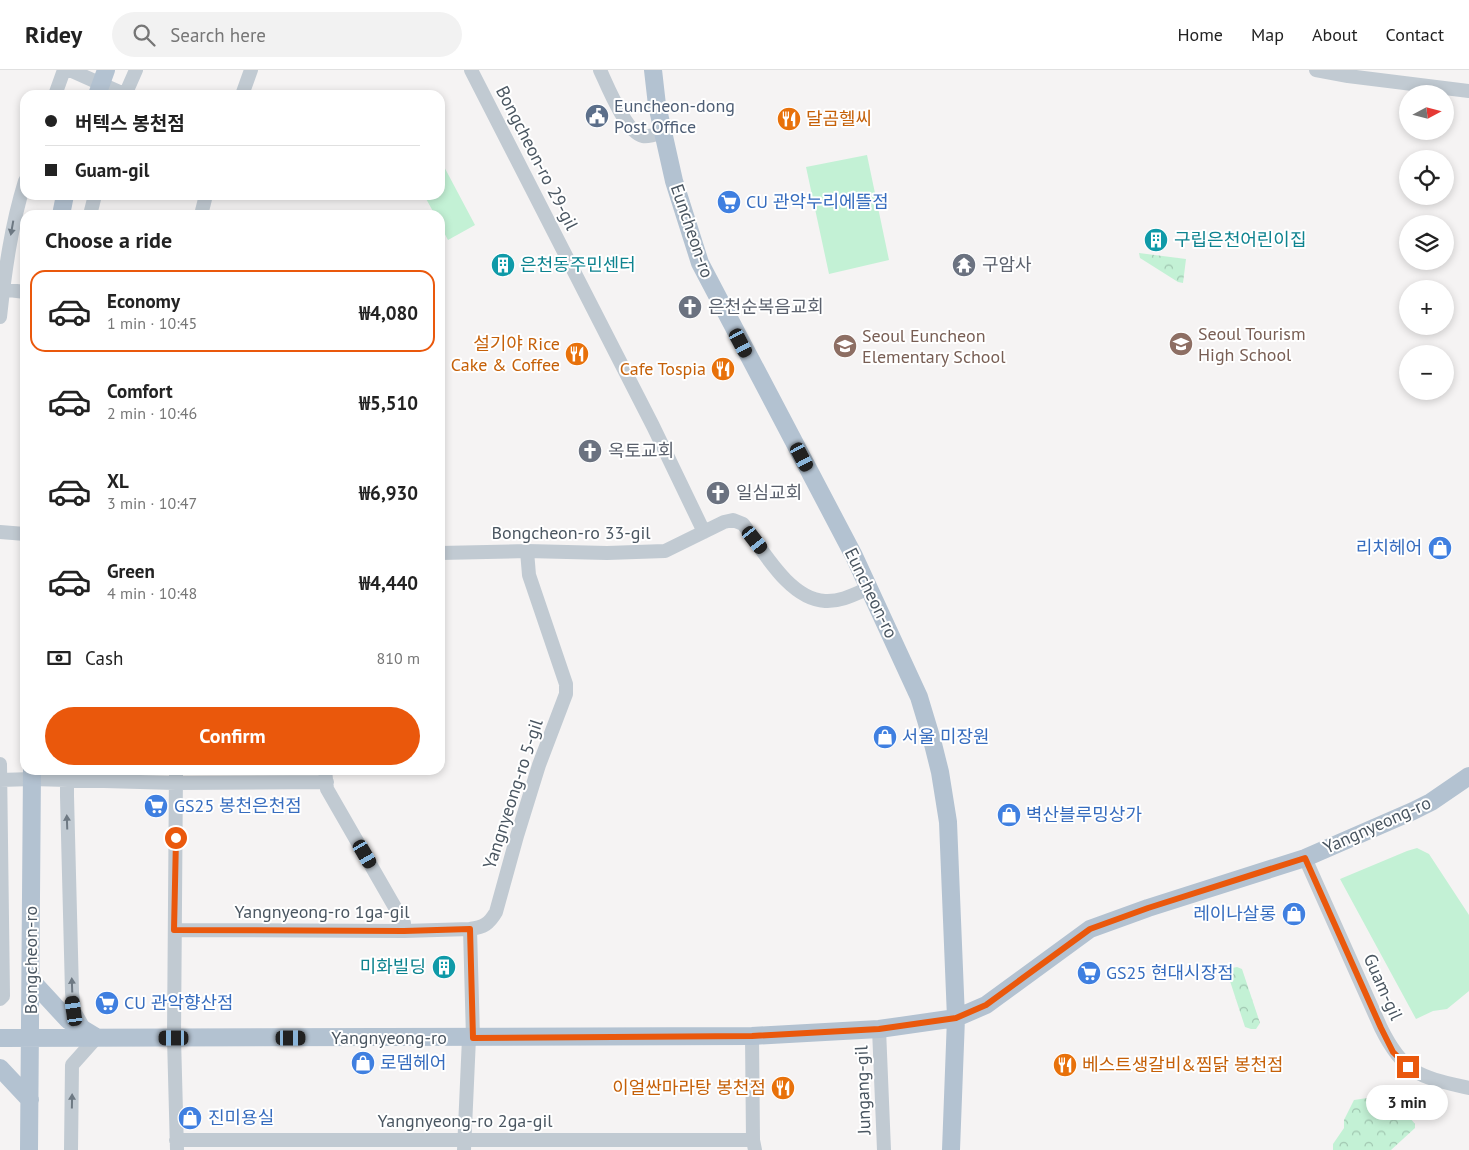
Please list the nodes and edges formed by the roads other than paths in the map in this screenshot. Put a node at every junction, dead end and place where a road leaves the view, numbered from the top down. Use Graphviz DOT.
graph roads {
  1 [pos="64,70"];
  2 [pos="70,70"];
  3 [pos="136,70"];
  4 [pos="252,70"];
  5 [pos="471,70"];
  6 [pos="600,70"];
  7 [pos="653,70"];
  8 [pos="1316,70"];
  9 [pos="101,83"];
  10 [pos="57,90"];
  11 [pos="115,90"];
  12 [pos="127,90"];
  13 [pos="244,90"];
  14 [pos="1469,91"];
  15 [pos="663,132"];
  16 [pos="20,198"];
  17 [pos="2,289"];
  18 [pos="20,291"];
  19 [pos="0,317"];
  20 [pos="0,532"];
  21 [pos="704,532"];
  22 [pos="20,534"];
  23 [pos="527,551"];
  24 [pos="445,553"];
  25 [pos="869,588"];
  26 [pos="0,764"];
  27 [pos="32,775"];
  28 [pos="67,775"];
  29 [pos="326,776"];
  30 [pos="1469,776"];
  31 [pos="176,777"];
  32 [pos="0,780"];
  33 [pos="0,797"];
  34 [pos="1305,858"];
  35 [pos="470,929"];
  36 [pos="174,930"];
  37 [pos="404,931"];
  38 [pos="31,980"];
  39 [pos="0,999"];
  40 [pos="956,1018"];
  41 [pos="879,1029"];
  42 [pos="91,1034"];
  43 [pos="752,1036"];
  44 [pos="0,1038"];
  45 [pos="31,1038"];
  46 [pos="174,1038"];
  47 [pos="471,1038"];
  48 [pos="0,1068"];
  49 [pos="1469,1088"];
  50 [pos="30,1100"];
  51 [pos="177,1145"];
  52 [pos="464,1145"];
  53 [pos="754,1145"];
  54 [pos="30,1150"];
  55 [pos="71,1150"];
  56 [pos="884,1150"];
  57 [pos="951,1150"];
  1 -- 10 [label="street"];
  2 -- 9 [label="street"];
  3 -- 12 [label="street"];
  4 -- 13 [label="street"];
  5 -- 21 [label="street, Bongcheon-ro 29-gil"];
  6 -- 15 [label="street"];
  7 -- 15 [label="main road, Euncheon-ro"];
  8 -- 14 [label="street"];
  9 -- 11 [label="street"];
  15 -- 25 [label="main road, Euncheon-ro"];
  16 -- 17 [label="street, one-way"];
  17 -- 18 [label="street"];
  17 -- 19 [label="street"];
  20 -- 22 [label="street"];
  21 -- 23 [label="street, Bongcheon-ro 33-gil"];
  21 -- 25 [label="street, Bongcheon-ro 33-gil"];
  23 -- 24 [label="street, Bongcheon-ro 33-gil"];
  23 -- 35 [label="street, Yangnyeong-ro 5-gil"];
  25 -- 40 [label="main road, Euncheon-ro"];
  26 -- 32 [label="street, Bongcheon-ro"];
  27 -- 28 [label="street"];
  27 -- 32 [label="street"];
  27 -- 38 [label="main road, Bongcheon-ro"];
  28 -- 31 [label="street"];
  42 -- 28 [label="street, one-way"];
  29 -- 31 [label="street"];
  29 -- 37 [label="street"];
  30 -- 34 [label="main road, Yangnyeong-ro"];
  31 -- 36 [label="street"];
  32 -- 33 [label="street, Bongcheon-ro"];
  33 -- 39 [label="street, Bongcheon-ro"];
  34 -- 40 [label="main road, Yangnyeong-ro"];
  34 -- 49 [label="street, Guam-gil"];
  35 -- 37 [label="street, Yangnyeong-ro 1ga-gil"];
  35 -- 47 [label="street"];
  36 -- 37 [label="street, Yangnyeong-ro 1ga-gil"];
  36 -- 46 [label="street"];
  38 -- 42 [label="main road"];
  38 -- 45 [label="main road, Bongcheon-ro"];
  40 -- 41 [label="main road, Yangnyeong-ro"];
  40 -- 57 [label="main road, Euncheon-ro"];
  41 -- 43 [label="main road, Yangnyeong-ro"];
  41 -- 56 [label="street, Jungang-gil"];
  42 -- 45 [label="main road, Yangnyeong-ro"];
  42 -- 46 [label="main road, Yangnyeong-ro"];
  55 -- 42 [label="street, one-way"];
  43 -- 47 [label="main road, Yangnyeong-ro"];
  43 -- 53 [label="street"];
  44 -- 45 [label="main road, Yangnyeong-ro"];
  45 -- 50 [label="main road, Bongcheon-ro"];
  46 -- 47 [label="main road, Yangnyeong-ro"];
  46 -- 51 [label="street"];
  47 -- 52 [label="street"];
  48 -- 50 [label="main road"];
  50 -- 54 [label="main road, Bongcheon-ro"];
  51 -- 52 [label="street, Yangnyeong-ro 2ga-gil"];
  52 -- 53 [label="street, Yangnyeong-ro 2ga-gil"];
}
